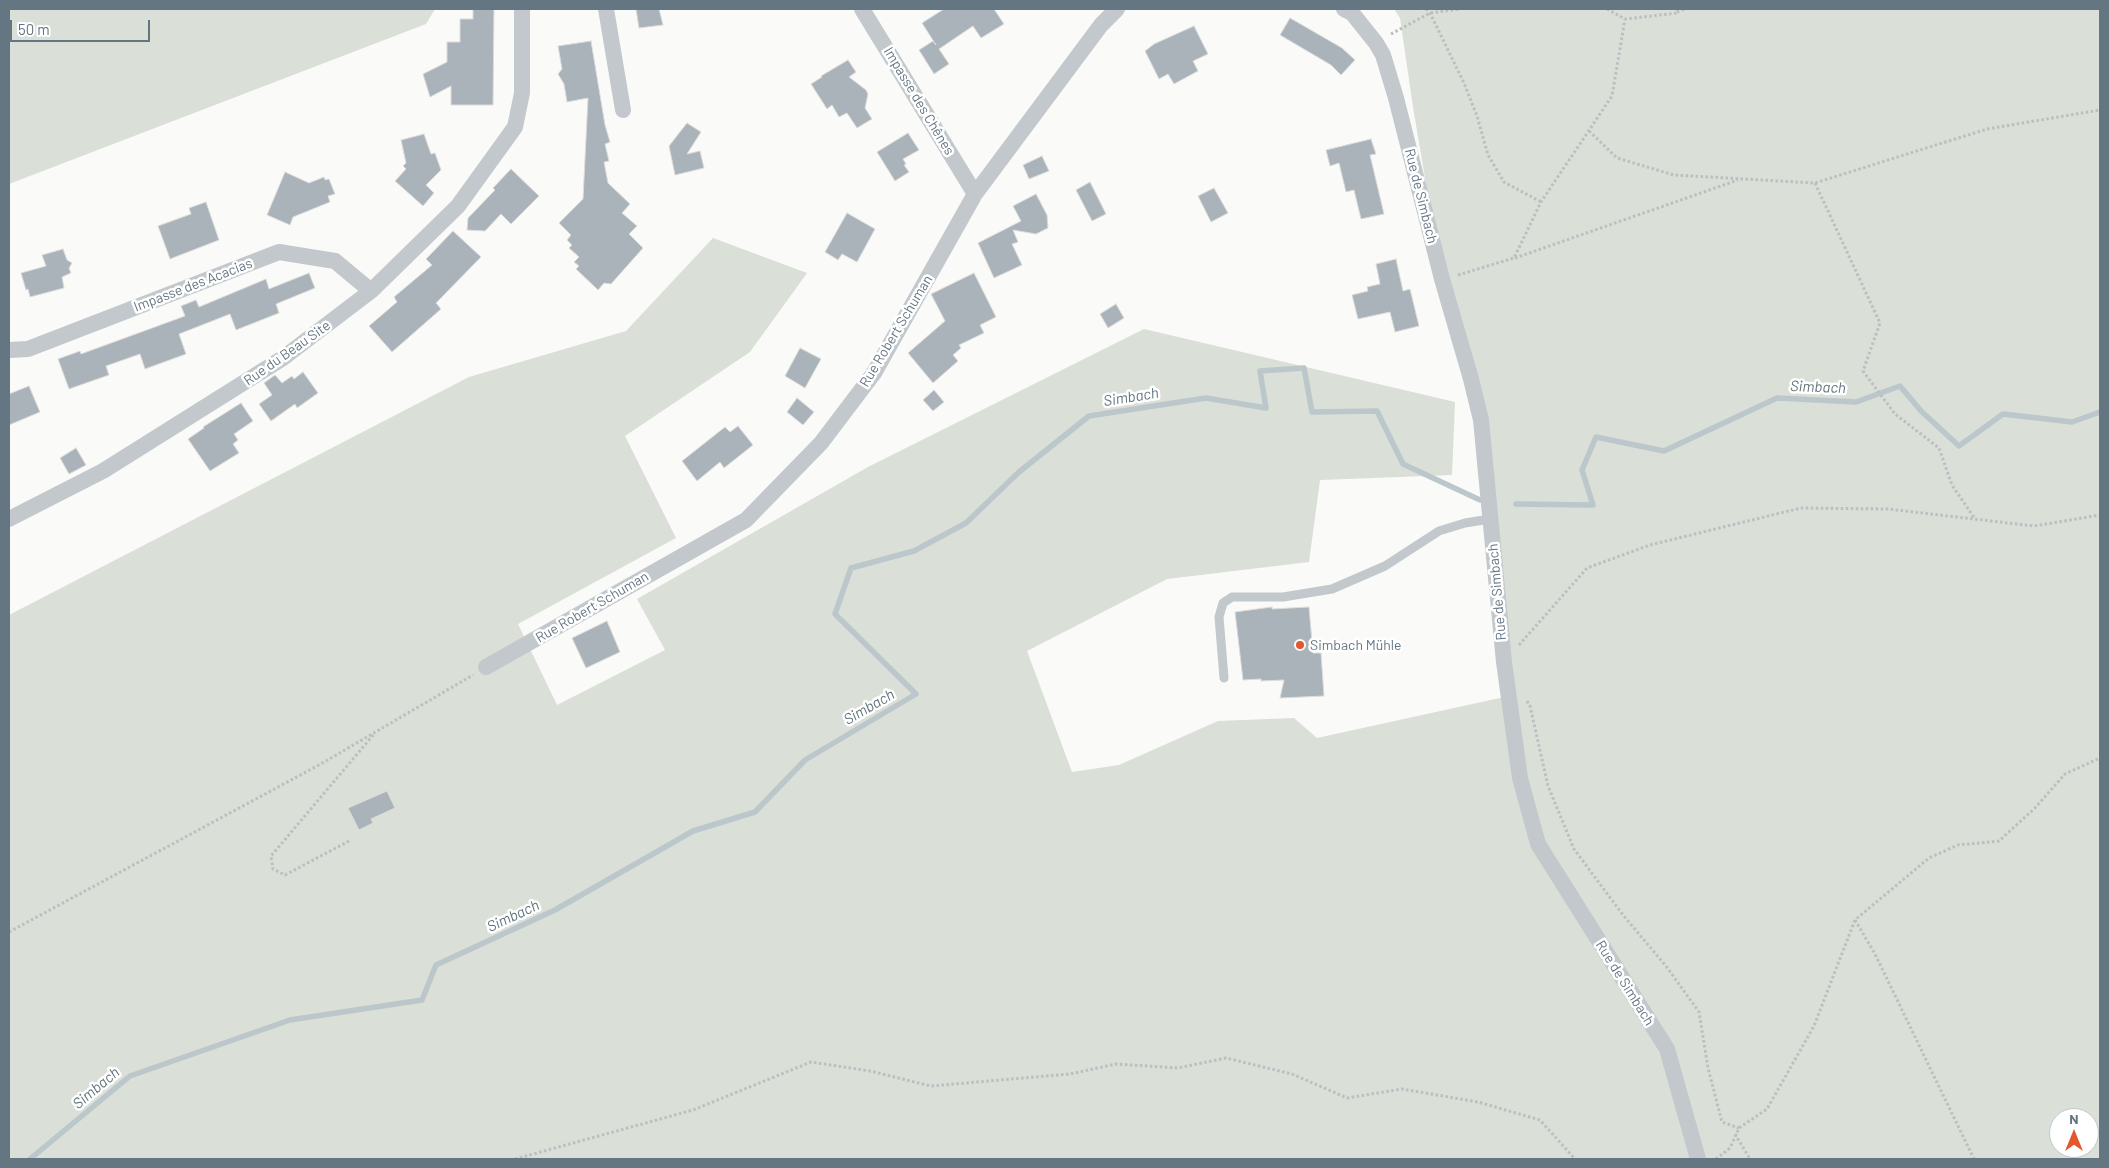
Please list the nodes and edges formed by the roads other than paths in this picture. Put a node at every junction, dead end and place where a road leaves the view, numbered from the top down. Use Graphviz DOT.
graph roads {
  1 [pos="522,9"];
  2 [pos="606,9"];
  3 [pos="862,9"];
  4 [pos="1116,9"];
  5 [pos="1344,9"];
  6 [pos="622,110"];
  7 [pos="975,194"];
  8 [pos="372,291"];
  9 [pos="9,350"];
  10 [pos="9,519"];
  11 [pos="1490,519"];
  12 [pos="486,667"];
  13 [pos="1224,678"];
  14 [pos="1698,1159"];
  1 -- 8 [label="street, Rue du Beau Site"];
  2 -- 6 [label="street"];
  3 -- 7 [label="street, Impasse des Chênes"];
  4 -- 7 [label="street, Rue Robert Schuman"];
  5 -- 11 [label="street, Rue de Simbach"];
  7 -- 12 [label="street, Rue Robert Schuman"];
  8 -- 9 [label="street, Impasse des Acacias"];
  8 -- 10 [label="street, Rue du Beau Site"];
  11 -- 13 [label="lane"];
  11 -- 14 [label="street, Rue de Simbach"];
}
